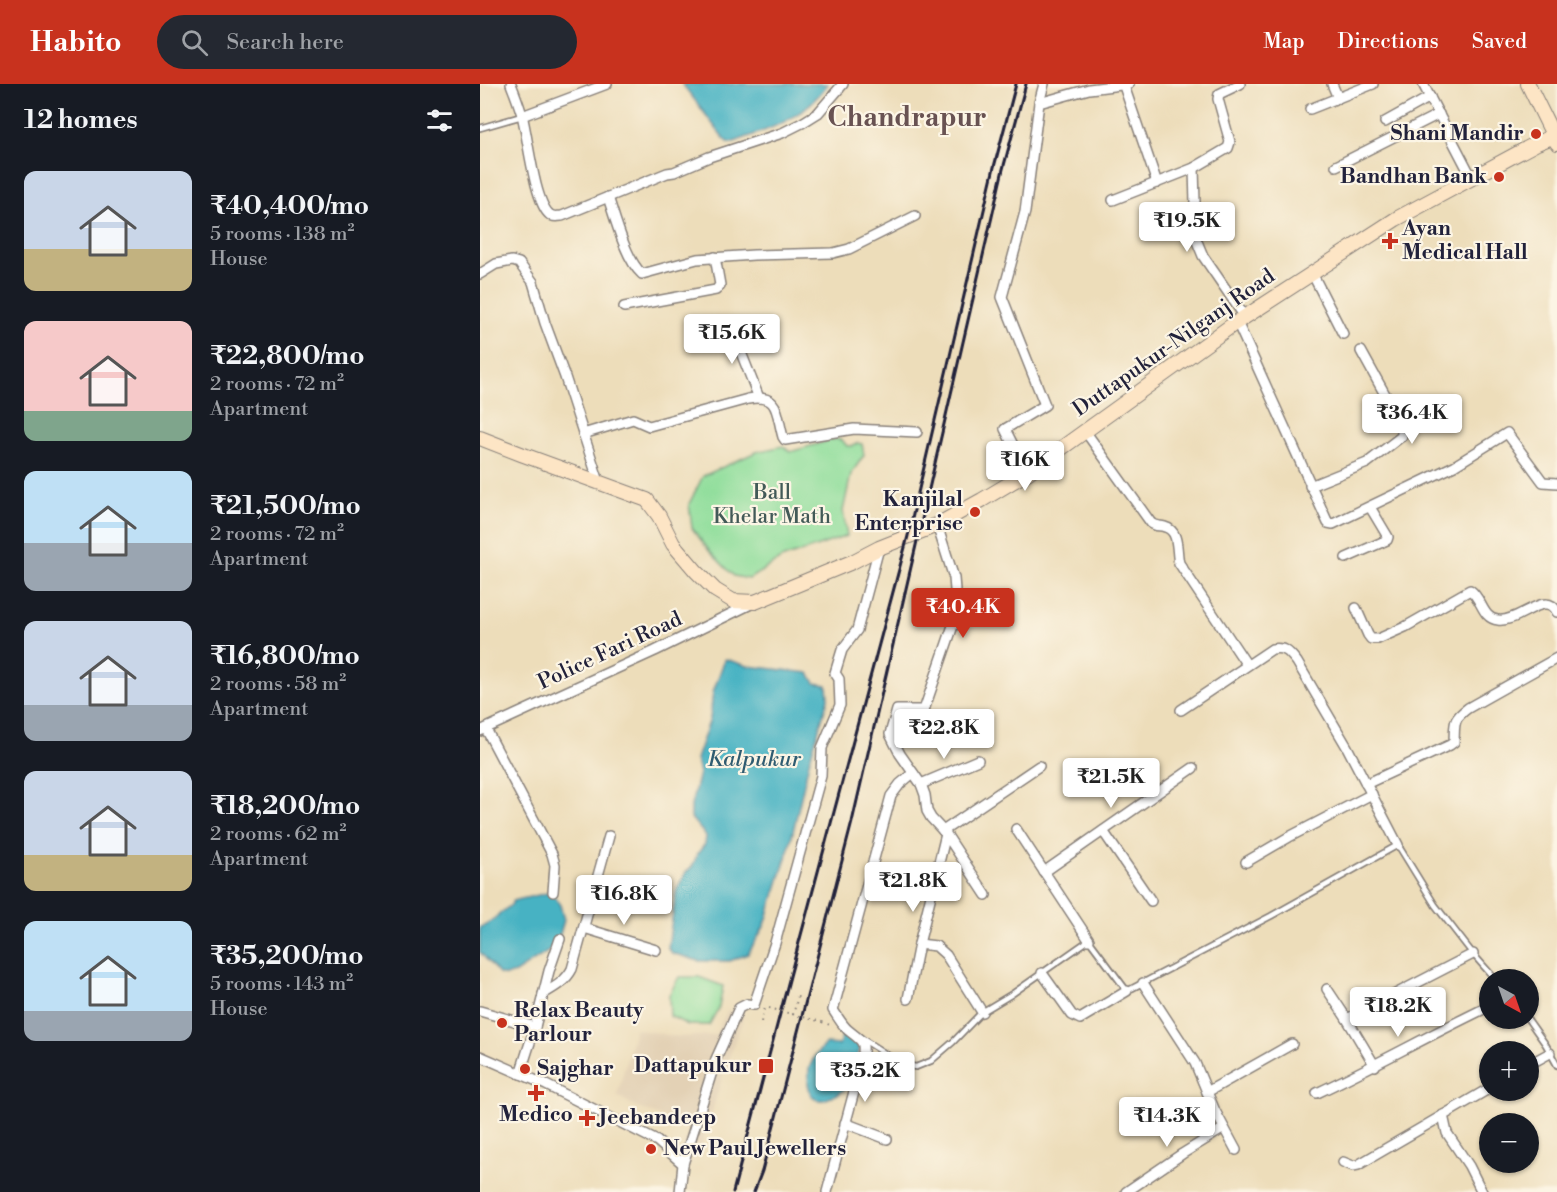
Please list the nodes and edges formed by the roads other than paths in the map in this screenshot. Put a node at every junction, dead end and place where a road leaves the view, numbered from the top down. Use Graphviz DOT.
graph roads {
  1 [pos="512,84"];
  2 [pos="607,84"];
  3 [pos="843,84"];
  4 [pos="1044,84"];
  5 [pos="1240,84"];
  6 [pos="1332,84"];
  7 [pos="1373,84"];
  8 [pos="1424,84"];
  9 [pos="1528,84"];
  10 [pos="1126,85"];
  11 [pos="1430,97"];
  12 [pos="1338,98"];
  13 [pos="1039,103"];
  14 [pos="1310,109"];
  15 [pos="1439,114"];
  16 [pos="522,116"];
  17 [pos="1385,122"];
  18 [pos="480,128"];
  19 [pos="1556,138"];
  20 [pos="1336,166"];
  21 [pos="1194,168"];
  22 [pos="1472,178"];
  23 [pos="1157,183"];
  24 [pos="608,197"];
  25 [pos="1113,200"];
  26 [pos="915,216"];
  27 [pos="715,257"];
  28 [pos="1312,273"];
  29 [pos="480,274"];
  30 [pos="624,307"];
  31 [pos="1241,319"];
  32 [pos="729,322"];
  33 [pos="1344,334"];
  34 [pos="1361,351"];
  35 [pos="759,398"];
  36 [pos="1085,431"];
  37 [pos="917,432"];
  38 [pos="583,434"];
  39 [pos="480,438"];
  40 [pos="1027,473"];
  41 [pos="599,482"];
  42 [pos="1557,483"];
  43 [pos="1310,486"];
  44 [pos="1370,507"];
  45 [pos="937,525"];
  46 [pos="879,548"];
  47 [pos="1346,558"];
  48 [pos="755,602"];
  49 [pos="1356,608"];
  50 [pos="1557,612"];
  51 [pos="1557,658"];
  52 [pos="1247,665"];
  53 [pos="1181,710"];
  54 [pos="483,730"];
  55 [pos="978,760"];
  56 [pos="1039,766"];
  57 [pos="1193,768"];
  58 [pos="913,773"];
  59 [pos="921,784"];
  60 [pos="1366,784"];
  61 [pos="1372,794"];
  62 [pos="1016,829"];
  63 [pos="1103,831"];
  64 [pos="945,833"];
  65 [pos="609,836"];
  66 [pos="1398,845"];
  67 [pos="1246,862"];
  68 [pos="1044,872"];
  69 [pos="596,884"];
  70 [pos="553,892"];
  71 [pos="986,894"];
  72 [pos="1151,901"];
  73 [pos="665,906"];
  74 [pos="584,928"];
  75 [pos="560,939"];
  76 [pos="1089,940"];
  77 [pos="919,944"];
  78 [pos="656,950"];
  79 [pos="1473,954"];
  80 [pos="1486,969"];
  81 [pos="1042,973"];
  82 [pos="1143,982"];
  83 [pos="1327,989"];
  84 [pos="1127,991"];
  85 [pos="543,994"];
  86 [pos="908,999"];
  87 [pos="480,1011"];
  88 [pos="982,1012"];
  89 [pos="1479,1012"];
  90 [pos="1347,1018"];
  91 [pos="536,1027"];
  92 [pos="1534,1029"];
  93 [pos="860,1037"];
  94 [pos="1292,1044"];
  95 [pos="1550,1053"];
  96 [pos="480,1056"];
  97 [pos="1539,1059"];
  98 [pos="1557,1065"];
  99 [pos="1375,1066"];
  100 [pos="520,1074"];
  101 [pos="1207,1092"];
  102 [pos="1317,1093"];
  103 [pos="1479,1094"];
  104 [pos="1443,1115"];
  105 [pos="845,1123"];
  106 [pos="1224,1128"];
  107 [pos="887,1139"];
  108 [pos="1236,1150"];
  109 [pos="1343,1162"];
  110 [pos="683,1164"];
  111 [pos="681,1177"];
  112 [pos="673,1192"];
  113 [pos="680,1192"];
  114 [pos="827,1192"];
  115 [pos="1127,1192"];
  116 [pos="1482,1192"];
  1 -- 16 [label="street"];
  2 -- 16 [label="street"];
  3 -- 24 [label="street"];
  4 -- 13 [label="street"];
  5 -- 21 [label="street"];
  6 -- 12 [label="street"];
  7 -- 12 [label="street"];
  8 -- 11 [label="street"];
  9 -- 19 [label="main road"];
  10 -- 13 [label="street"];
  10 -- 23 [label="street"];
  11 -- 15 [label="street"];
  11 -- 17 [label="street"];
  12 -- 14 [label="street"];
  13 -- 40 [label="street"];
  15 -- 20 [label="street"];
  15 -- 22 [label="street"];
  16 -- 18 [label="lane"];
  16 -- 24 [label="street"];
  19 -- 22 [label="main road, Duttapukur-Nilganj Road"];
  21 -- 23 [label="street"];
  21 -- 31 [label="street"];
  22 -- 28 [label="main road, Duttapukur-Nilganj Road"];
  23 -- 25 [label="street"];
  24 -- 27 [label="street"];
  26 -- 27 [label="street"];
  27 -- 30 [label="street"];
  28 -- 31 [label="main road, Duttapukur-Nilganj Road"];
  28 -- 33 [label="street"];
  29 -- 38 [label="street"];
  31 -- 36 [label="main road, Duttapukur-Nilganj Road"];
  31 -- 43 [label="street"];
  32 -- 35 [label="street"];
  34 -- 43 [label="street"];
  35 -- 37 [label="street"];
  35 -- 38 [label="street"];
  36 -- 40 [label="main road, Duttapukur-Nilganj Road"];
  36 -- 52 [label="street"];
  38 -- 41 [label="street"];
  39 -- 41 [label="main road"];
  40 -- 45 [label="main road, Duttapukur-Nilganj Road"];
  41 -- 48 [label="main road"];
  42 -- 44 [label="street"];
  43 -- 44 [label="street"];
  44 -- 47 [label="street"];
  45 -- 46 [label="main road, Duttapukur-Nilganj Road"];
  45 -- 58 [label="street"];
  46 -- 48 [label="main road, Duttapukur-Nilganj Road"];
  46 -- 110 [label="street"];
  48 -- 54 [label="street, Police Fari Road"];
  49 -- 50 [label="street"];
  51 -- 60 [label="street"];
  52 -- 53 [label="street"];
  52 -- 60 [label="street"];
  54 -- 70 [label="street"];
  55 -- 59 [label="street"];
  56 -- 64 [label="street"];
  57 -- 63 [label="street"];
  58 -- 59 [label="street"];
  58 -- 93 [label="street"];
  59 -- 64 [label="street"];
  60 -- 61 [label="street"];
  61 -- 66 [label="street"];
  61 -- 67 [label="street"];
  62 -- 68 [label="street"];
  63 -- 68 [label="street"];
  63 -- 72 [label="street"];
  64 -- 71 [label="street"];
  64 -- 77 [label="street"];
  65 -- 69 [label="street"];
  66 -- 79 [label="lane"];
  66 -- 82 [label="lane"];
  68 -- 76 [label="street"];
  69 -- 73 [label="street"];
  69 -- 74 [label="street"];
  74 -- 78 [label="street"];
  74 -- 85 [label="street"];
  75 -- 85 [label="street"];
  76 -- 81 [label="lane"];
  76 -- 84 [label="lane"];
  77 -- 86 [label="street"];
  77 -- 88 [label="street"];
  79 -- 80 [label="lane"];
  79 -- 90 [label="street"];
  81 -- 84 [label="street"];
  81 -- 88 [label="lane"];
  82 -- 84 [label="lane"];
  82 -- 101 [label="street"];
  83 -- 90 [label="street"];
  85 -- 91 [label="street"];
  87 -- 91 [label="street"];
  88 -- 93 [label="lane"];
  89 -- 99 [label="street"];
  90 -- 99 [label="street"];
  91 -- 100 [label="street"];
  92 -- 95 [label="lane"];
  93 -- 105 [label="street"];
  94 -- 101 [label="street"];
  95 -- 97 [label="street"];
  95 -- 98 [label="lane"];
  96 -- 100 [label="street"];
  99 -- 102 [label="street"];
  100 -- 110 [label="street"];
  101 -- 106 [label="street"];
  103 -- 104 [label="street"];
  104 -- 109 [label="street"];
  104 -- 116 [label="street"];
  105 -- 107 [label="street"];
  105 -- 114 [label="street"];
  106 -- 108 [label="street"];
  106 -- 115 [label="street"];
  110 -- 111 [label="street"];
  111 -- 112 [label="street"];
  111 -- 113 [label="street"];
}
